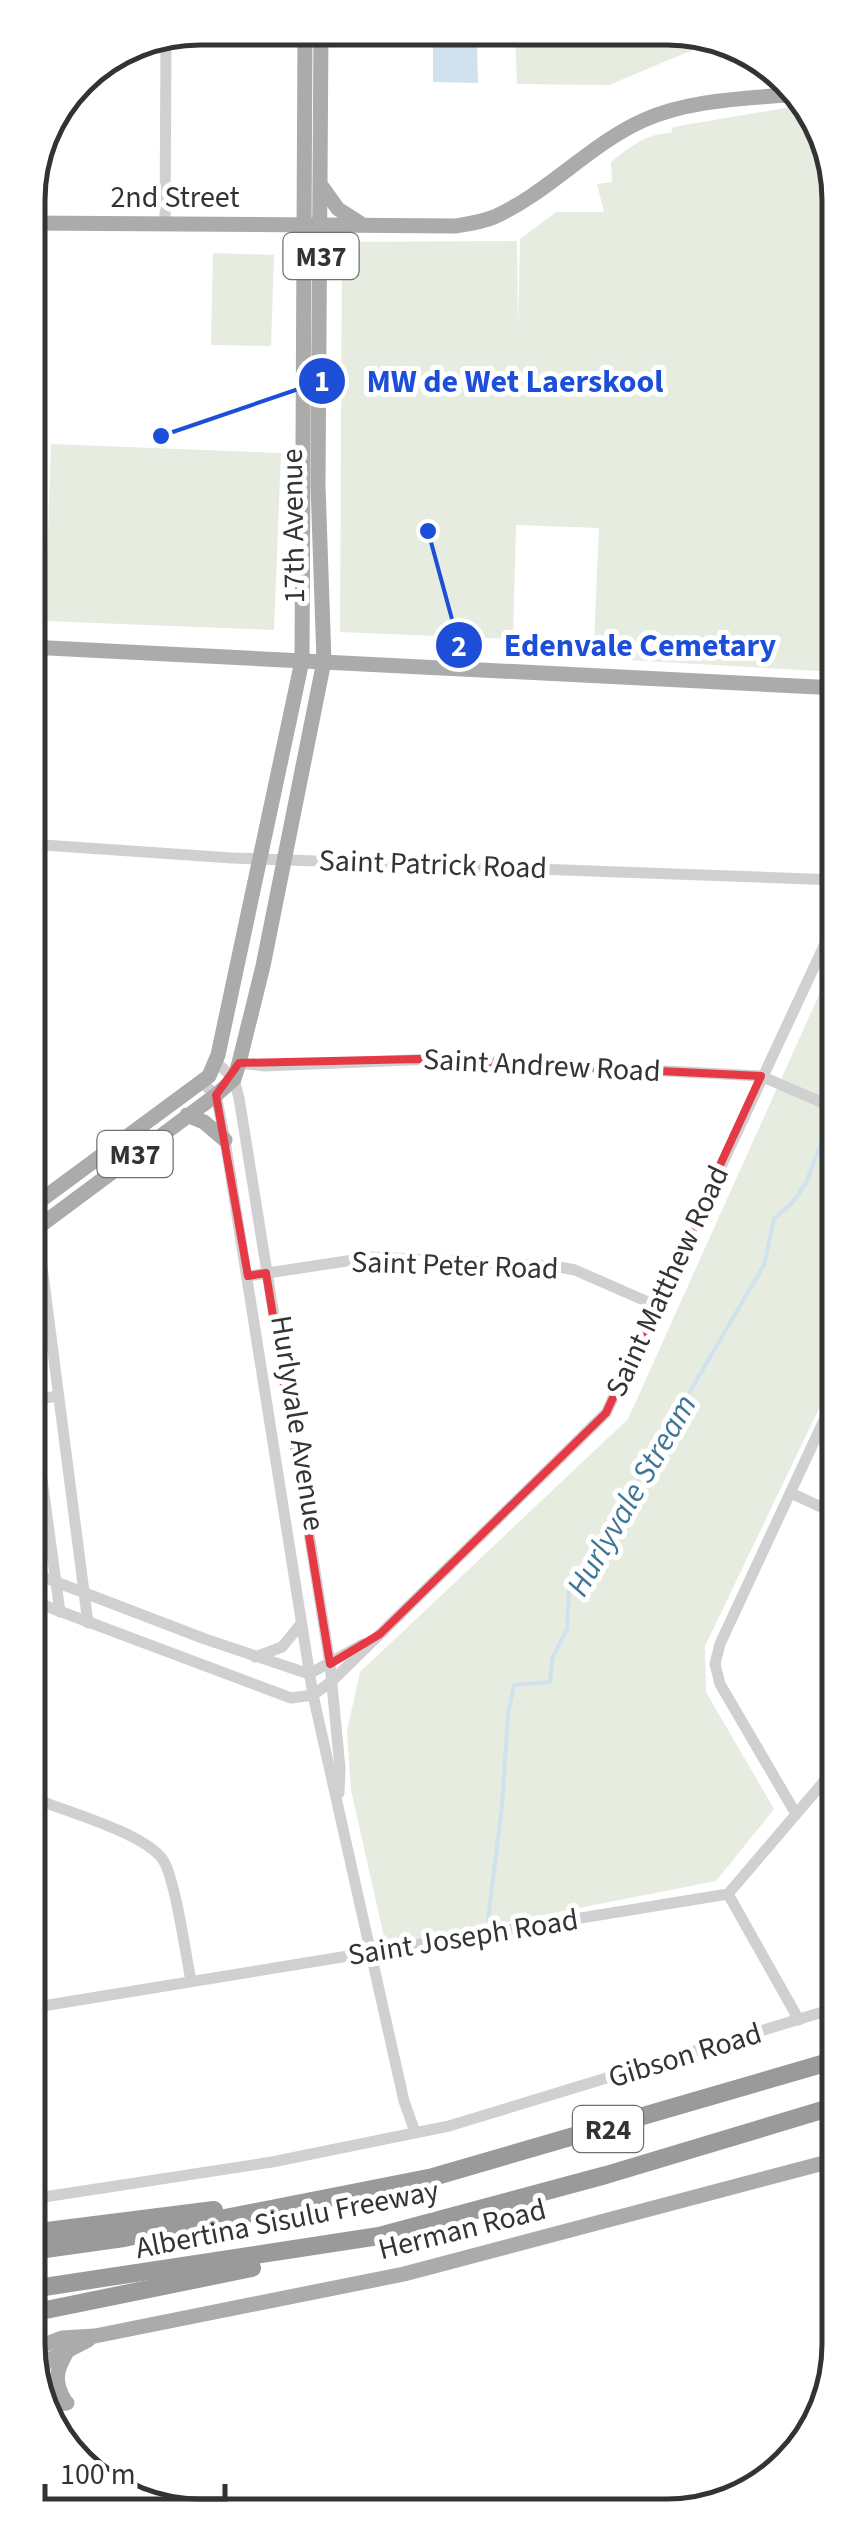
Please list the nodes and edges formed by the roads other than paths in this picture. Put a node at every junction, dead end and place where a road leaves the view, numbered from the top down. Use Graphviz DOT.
graph roads {
  1 [pos="305,45"];
  2 [pos="321,45"];
  3 [pos="166,49"];
  4 [pos="780,96"];
  5 [pos="321,184"];
  6 [pos="45,223"];
  7 [pos="165,224"];
  8 [pos="321,224"];
  9 [pos="362,224"];
  10 [pos="303,225"];
  11 [pos="45,649"];
  12 [pos="302,661"];
  13 [pos="324,662"];
  14 [pos="822,687"];
  15 [pos="45,845"];
  16 [pos="260,856"];
  17 [pos="282,858"];
  18 [pos="822,879"];
  19 [pos="822,949"];
  20 [pos="225,1018"];
  21 [pos="216,1062"];
  22 [pos="236,1071"];
  23 [pos="761,1076"];
  24 [pos="201,1082"];
  25 [pos="216,1095"];
  26 [pos="175,1101"];
  27 [pos="822,1103"];
  28 [pos="186,1116"];
  29 [pos="225,1140"];
  30 [pos="45,1198"];
  31 [pos="45,1222"];
  32 [pos="266,1273"];
  33 [pos="248,1276"];
  34 [pos="656,1306"];
  35 [pos="45,1307"];
  36 [pos="59,1396"];
  37 [pos="45,1398"];
  38 [pos="822,1425"];
  39 [pos="791,1492"];
  40 [pos="45,1505"];
  41 [pos="822,1507"];
  42 [pos="45,1578"];
  43 [pos="56,1582"];
  44 [pos="84,1594"];
  45 [pos="45,1606"];
  46 [pos="60,1612"];
  47 [pos="88,1623"];
  48 [pos="300,1625"];
  49 [pos="380,1634"];
  50 [pos="255,1657"];
  51 [pos="330,1664"];
  52 [pos="309,1674"];
  53 [pos="332,1681"];
  54 [pos="313,1695"];
  55 [pos="291,1698"];
  56 [pos="317,1718"];
  57 [pos="822,1784"];
  58 [pos="338,1802"];
  59 [pos="45,1804"];
  60 [pos="796,1814"];
  61 [pos="728,1894"];
  62 [pos="369,1953"];
  63 [pos="192,1982"];
  64 [pos="45,2006"];
  65 [pos="822,2013"];
  66 [pos="799,2020"];
  67 [pos="822,2065"];
  68 [pos="822,2110"];
  69 [pos="415,2132"];
  70 [pos="822,2163"];
  71 [pos="374,2191"];
  72 [pos="45,2196"];
  73 [pos="45,2231"];
  74 [pos="379,2236"];
  75 [pos="45,2248"];
  76 [pos="45,2287"];
  77 [pos="45,2311"];
  78 [pos="95,2336"];
  79 [pos="45,2345"];
  80 [pos="68,2350"];
  81 [pos="47,2361"];
  82 [pos="57,2403"];
  1 -- 10 [label="main road, 17th Avenue / M37"];
  2 -- 5 [label="main road, 17th Avenue / M37"];
  3 -- 7 [label="street"];
  4 -- 9 [label="main road, 2nd Street"];
  5 -- 8 [label="main road, 17th Avenue / M37"];
  5 -- 9 [label="main road"];
  6 -- 7 [label="main road, 2nd Street"];
  7 -- 10 [label="main road, 2nd Street"];
  8 -- 9 [label="main road, 2nd Street"];
  8 -- 10 [label="main road, 2nd Street"];
  8 -- 13 [label="main road, 17th Avenue / M37"];
  10 -- 12 [label="main road, 17th Avenue / M37"];
  11 -- 12 [label="main road"];
  12 -- 13 [label="main road"];
  12 -- 16 [label="main road, M37"];
  13 -- 14 [label="main road"];
  13 -- 17 [label="main road, Hurlyvale Avenue / M37"];
  15 -- 16 [label="street, Saint Patrick Road"];
  16 -- 17 [label="street, Saint Patrick Road"];
  16 -- 20 [label="main road, M37"];
  17 -- 18 [label="street, Saint Patrick Road"];
  17 -- 22 [label="main road, Hurlyvale Avenue / M37"];
  19 -- 23 [label="street, Saint Matthew Road"];
  20 -- 21 [label="main road, M37"];
  20 -- 26 [label="main road"];
  21 -- 22 [label="street"];
  21 -- 24 [label="main road, M37"];
  22 -- 23 [label="street, Saint Andrew Road"];
  22 -- 25 [label="main road, M37"];
  22 -- 32 [label="street, Hurlyvale Avenue"];
  23 -- 27 [label="street, Saint Andrew Road"];
  23 -- 34 [label="street, Saint Matthew Road"];
  24 -- 25 [label="street"];
  24 -- 26 [label="main road, M37"];
  25 -- 28 [label="main road, M37"];
  25 -- 29 [label="street, Hurlyvale Avenue"];
  26 -- 30 [label="main road, M37"];
  28 -- 29 [label="main road"];
  28 -- 31 [label="main road, M37"];
  29 -- 33 [label="street, Hurlyvale Avenue"];
  32 -- 33 [label="street, Saint Peter Road"];
  32 -- 34 [label="street, Saint Peter Road"];
  32 -- 51 [label="street, Hurlyvale Avenue"];
  33 -- 48 [label="street, Hurlyvale Avenue"];
  34 -- 49 [label="street, Saint Matthew Road"];
  35 -- 36 [label="street"];
  36 -- 37 [label="street"];
  36 -- 44 [label="street"];
  38 -- 39 [label="street"];
  39 -- 41 [label="street"];
  39 -- 60 [label="street"];
  40 -- 43 [label="street"];
  42 -- 43 [label="street"];
  43 -- 44 [label="street"];
  43 -- 46 [label="street"];
  44 -- 47 [label="street"];
  44 -- 50 [label="street"];
  45 -- 46 [label="street"];
  46 -- 47 [label="street"];
  47 -- 55 [label="street"];
  48 -- 50 [label="street"];
  48 -- 52 [label="street, Hurlyvale Avenue"];
  49 -- 51 [label="street, Saint Matthew Road"];
  49 -- 53 [label="street, Saint Matthew Road"];
  50 -- 52 [label="street"];
  51 -- 52 [label="street, Saint Matthew Road"];
  51 -- 53 [label="street, Hurlyvale Avenue"];
  52 -- 54 [label="street, Hurlyvale Avenue"];
  53 -- 54 [label="street, Saint Matthew Road"];
  53 -- 58 [label="street, Hurlyvale Avenue"];
  54 -- 55 [label="street"];
  54 -- 56 [label="street, Hurlyvale Avenue"];
  55 -- 56 [label="street"];
  56 -- 58 [label="street, Hurlyvale Avenue"];
  57 -- 60 [label="street"];
  58 -- 62 [label="street, Hurlyvale Avenue"];
  59 -- 63 [label="street"];
  60 -- 61 [label="street"];
  61 -- 62 [label="street, Saint Joseph Road"];
  61 -- 66 [label="street"];
  62 -- 63 [label="street, Saint Joseph Road"];
  62 -- 69 [label="street, Hurlyvale Avenue"];
  63 -- 64 [label="street, Saint Joseph Road"];
  65 -- 66 [label="street, Gibson Road"];
  66 -- 69 [label="street, Gibson Road"];
  67 -- 71 [label="highway, Albertina Sisulu Freeway / R24"];
  68 -- 74 [label="highway, Albertina Sisulu Freeway / R24"];
  69 -- 72 [label="street, Gibson Road"];
  70 -- 78 [label="main road, Herman Road"];
  71 -- 73 [label="highway"];
  71 -- 75 [label="highway, R24"];
  74 -- 76 [label="highway, Albertina Sisulu Freeway / R24"];
  74 -- 77 [label="highway"];
  78 -- 79 [label="main road, Herman Road"];
  78 -- 80 [label="main road, Herman Road"];
  80 -- 81 [label="main road, Herman Road"];
  80 -- 82 [label="main road"];
}
